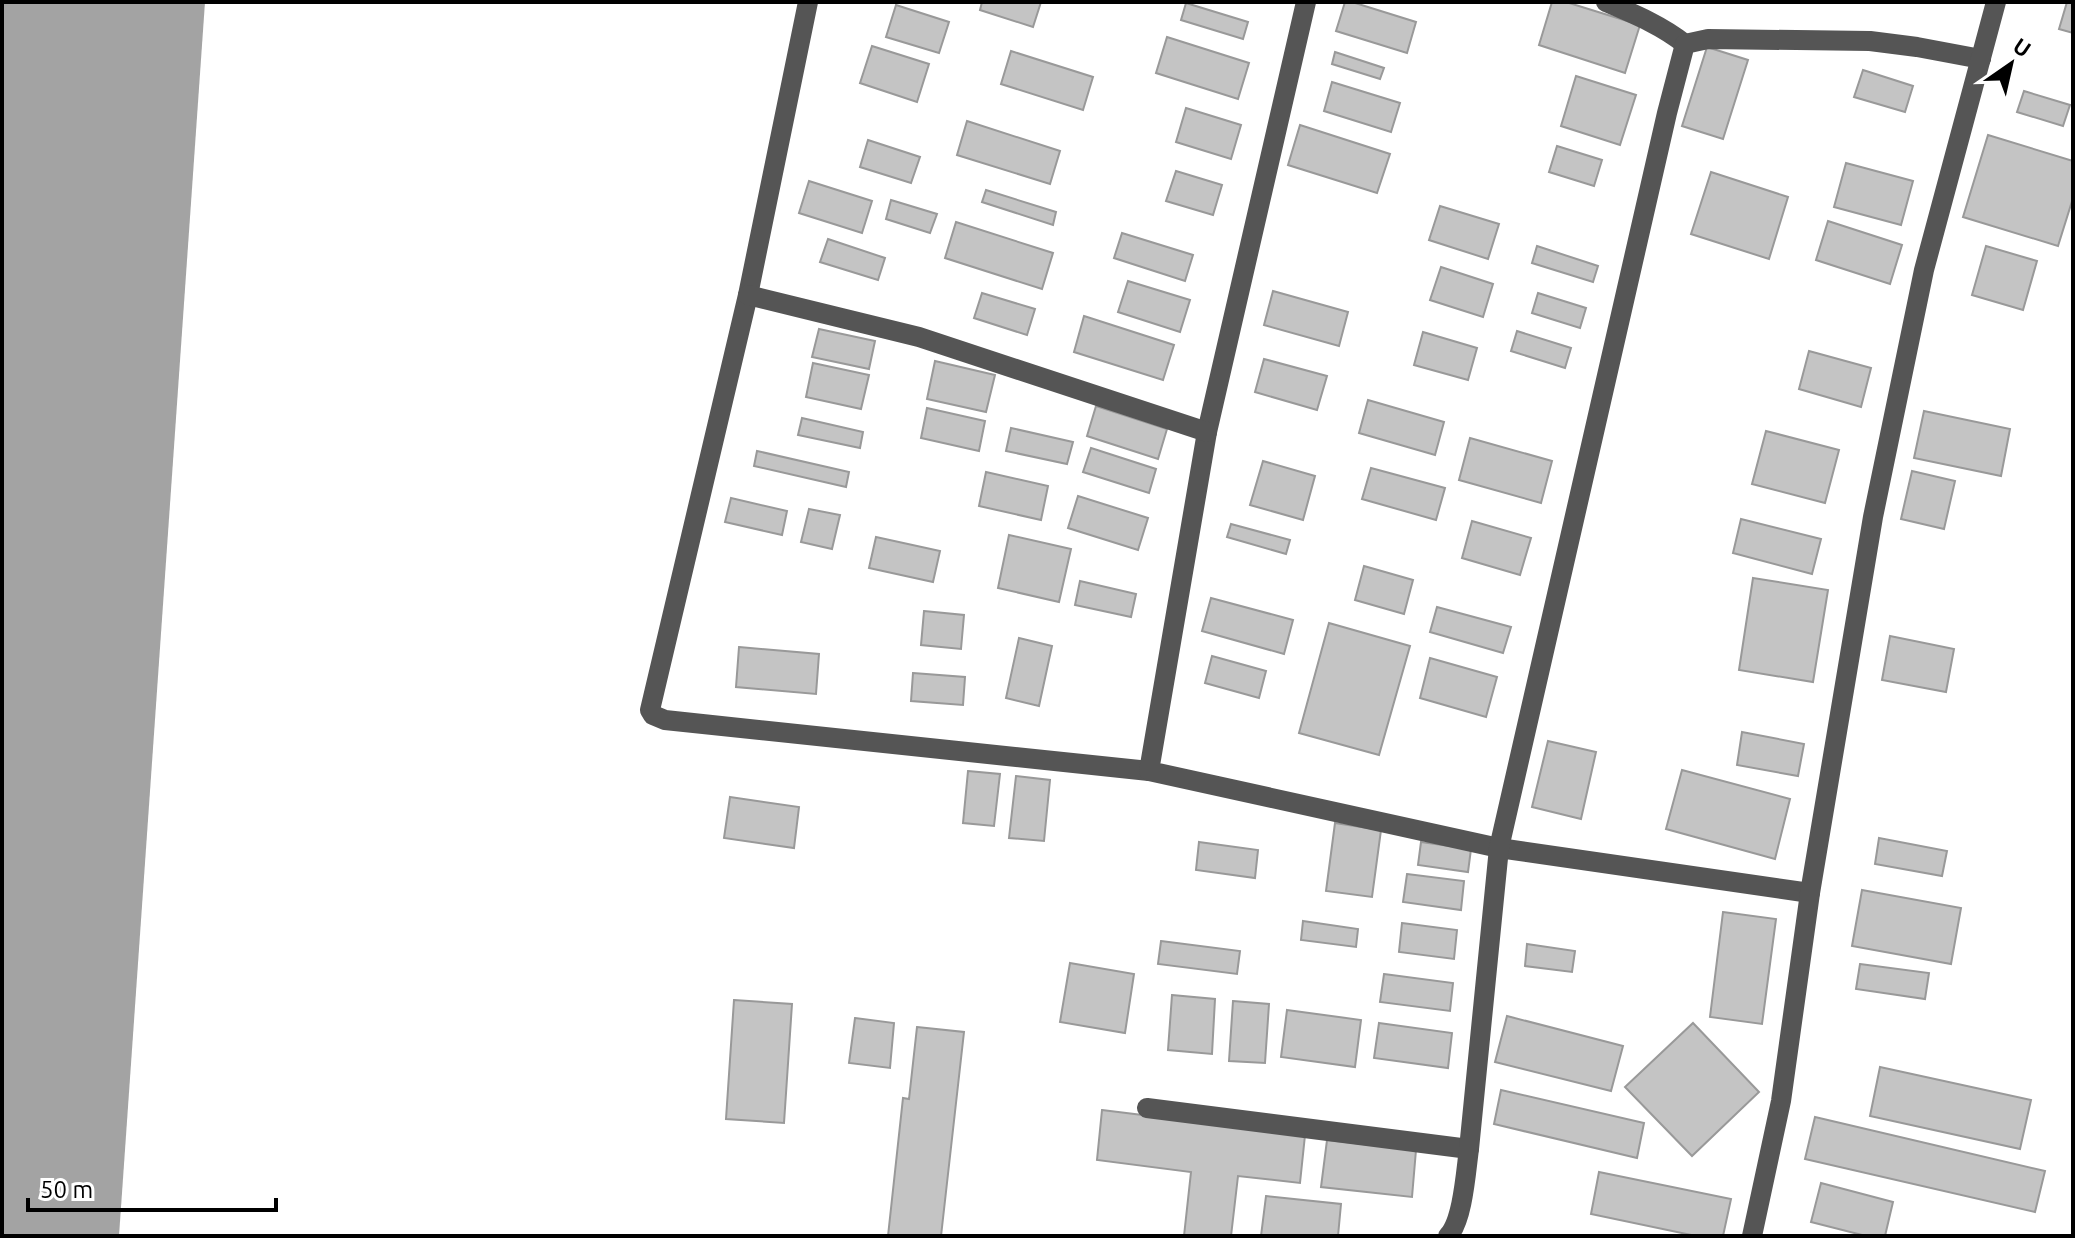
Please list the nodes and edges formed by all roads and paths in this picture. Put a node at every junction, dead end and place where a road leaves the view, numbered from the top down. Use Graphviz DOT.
graph roads {
  1 [pos="808,2"];
  2 [pos="1306,2"];
  3 [pos="1606,2"];
  4 [pos="1996,2"];
  5 [pos="1685,44"];
  6 [pos="1981,59"];
  7 [pos="748,295"];
  8 [pos="1207,432"];
  9 [pos="1149,771"];
  10 [pos="1499,848"];
  11 [pos="1810,893"];
  12 [pos="1147,1108"];
  13 [pos="1469,1149"];
  14 [pos="1448,1236"];
  15 [pos="1752,1236"];
  1 -- 7 [label="street"];
  2 -- 8 [label="street"];
  3 -- 5 [label="street"];
  4 -- 6 [label="street"];
  5 -- 6 [label="street"];
  5 -- 10 [label="street"];
  6 -- 11 [label="street"];
  7 -- 8 [label="street"];
  7 -- 9 [label="street"];
  8 -- 9 [label="street"];
  9 -- 10 [label="street"];
  10 -- 11 [label="street"];
  10 -- 13 [label="street"];
  11 -- 15 [label="street"];
  12 -- 13 [label="street"];
  13 -- 14 [label="street"];
}
